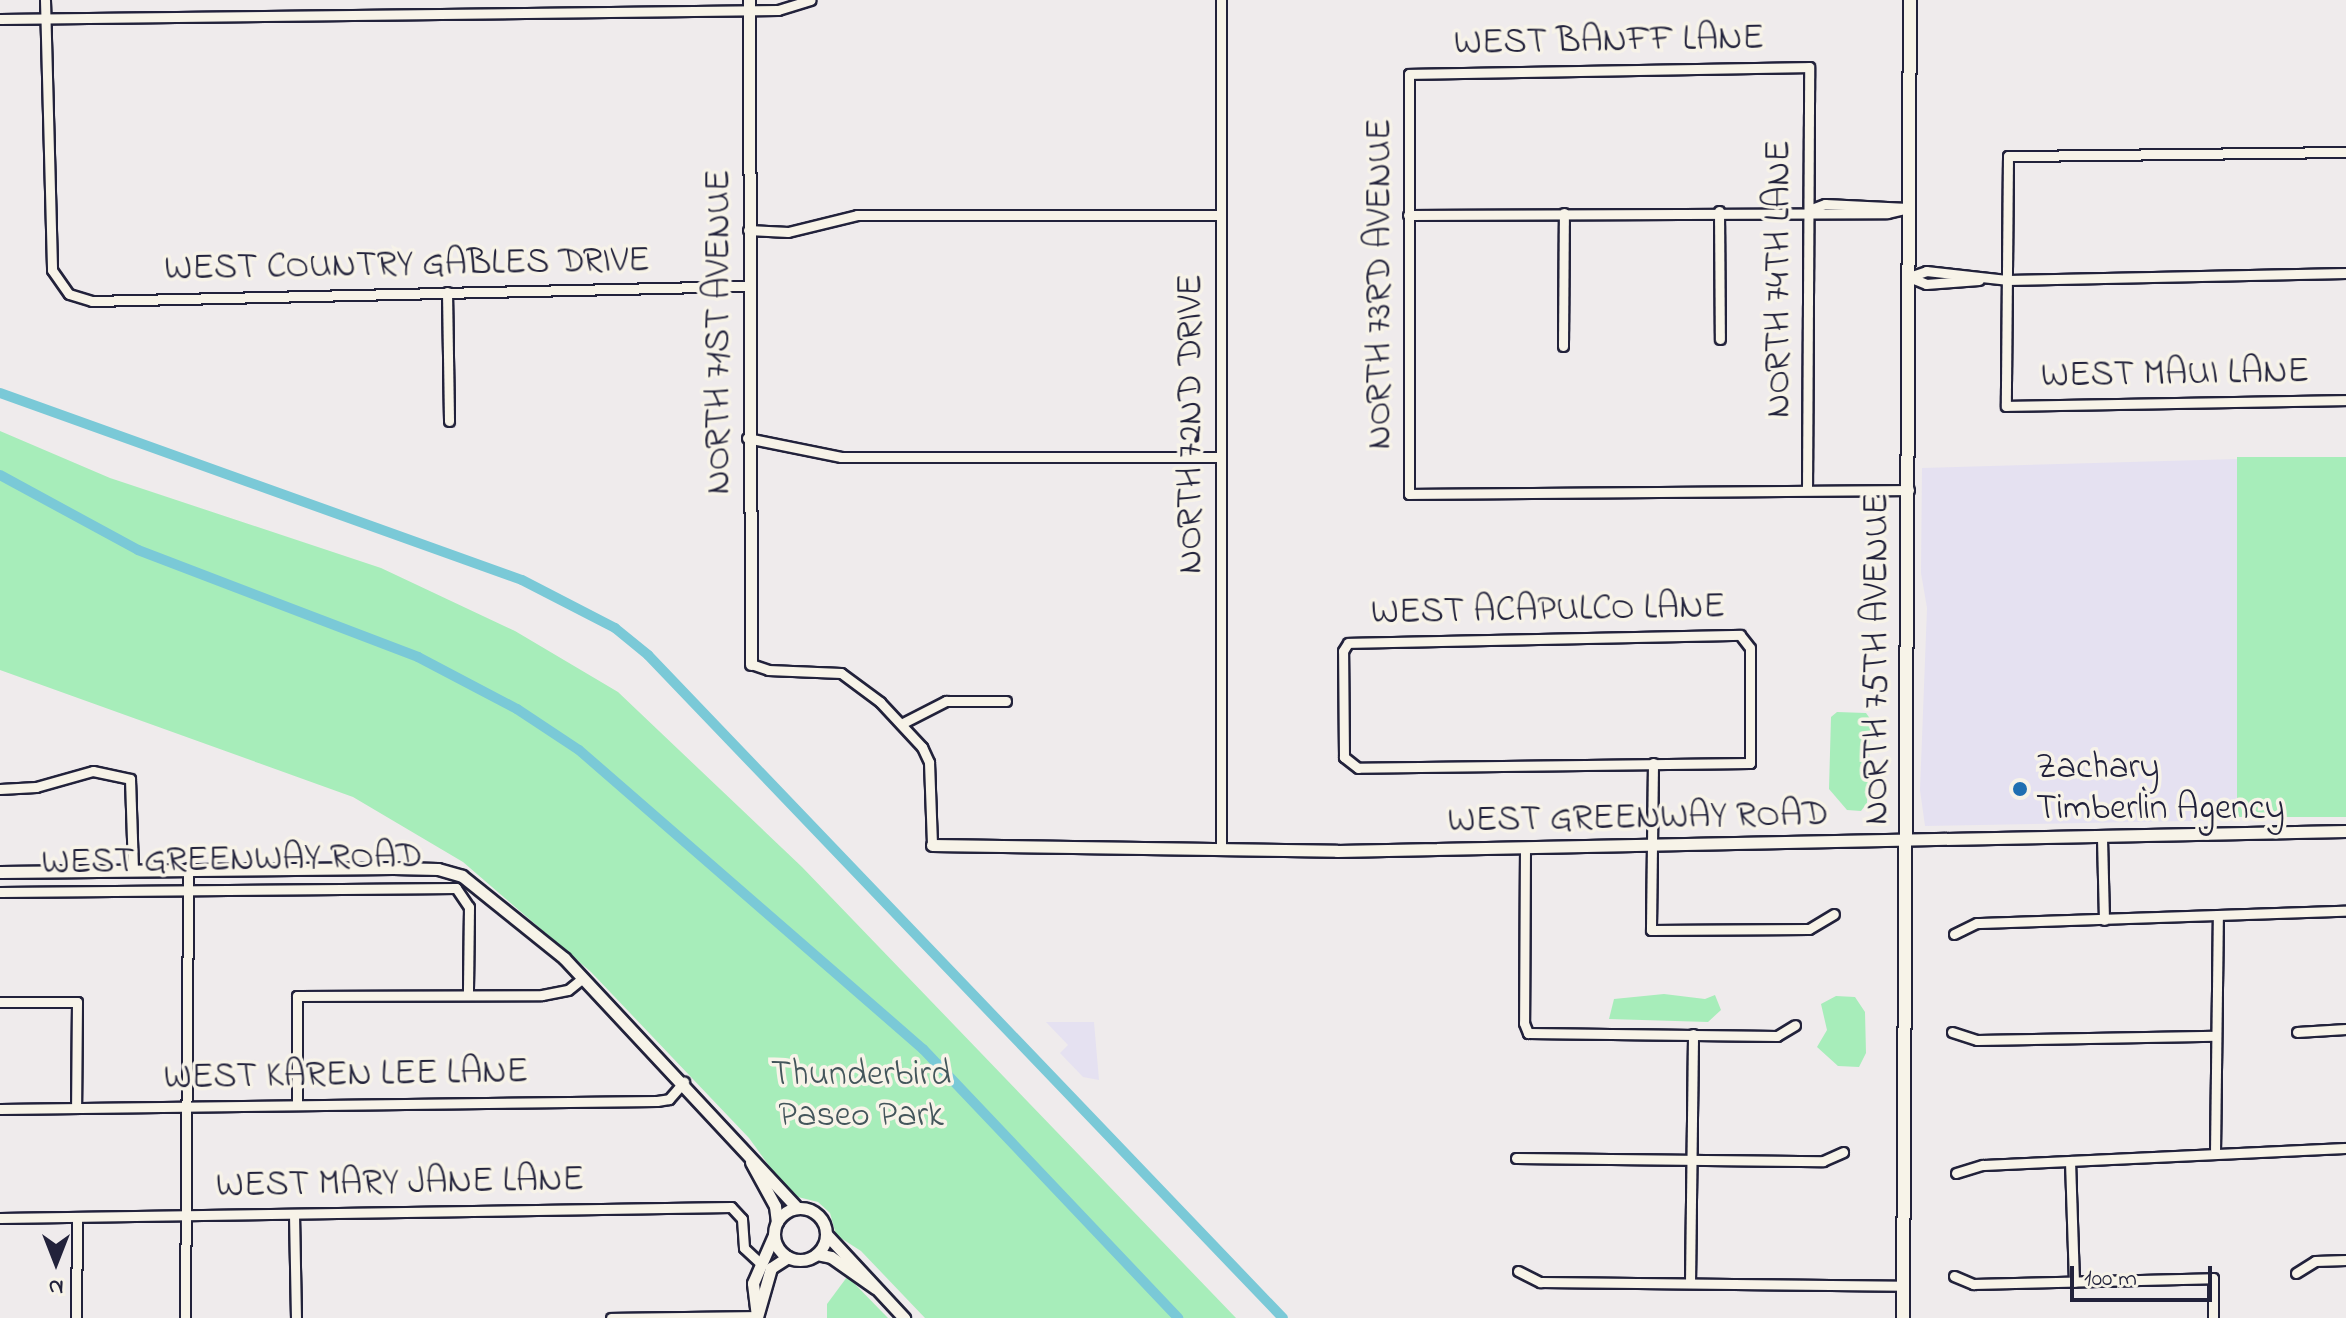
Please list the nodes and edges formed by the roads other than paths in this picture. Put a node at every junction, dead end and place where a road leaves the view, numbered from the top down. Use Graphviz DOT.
graph roads {
  1 [pos="45,0"];
  2 [pos="811,0"];
  3 [pos="1221,0"];
  4 [pos="1910,0"];
  5 [pos="749,6"];
  6 [pos="0,19"];
  7 [pos="45,19"];
  8 [pos="1809,67"];
  9 [pos="1409,74"];
  10 [pos="2346,152"];
  11 [pos="1909,208"];
  12 [pos="1809,210"];
  13 [pos="1719,211"];
  14 [pos="1564,213"];
  15 [pos="1221,215"];
  16 [pos="1408,215"];
  17 [pos="748,230"];
  18 [pos="2346,273"];
  19 [pos="1909,277"];
  20 [pos="2007,280"];
  21 [pos="747,286"];
  22 [pos="447,292"];
  23 [pos="1720,339"];
  24 [pos="1563,346"];
  25 [pos="2346,400"];
  26 [pos="449,421"];
  27 [pos="747,438"];
  28 [pos="1220,457"];
  29 [pos="1807,490"];
  30 [pos="1909,490"];
  31 [pos="751,664"];
  32 [pos="1006,701"];
  33 [pos="901,724"];
  34 [pos="1653,763"];
  35 [pos="0,789"];
  36 [pos="2346,831"];
  37 [pos="2102,838"];
  38 [pos="1907,842"];
  39 [pos="932,845"];
  40 [pos="1653,846"];
  41 [pos="1221,847"];
  42 [pos="1525,848"];
  43 [pos="188,868"];
  44 [pos="133,869"];
  45 [pos="0,872"];
  46 [pos="188,889"];
  47 [pos="0,892"];
  48 [pos="2346,911"];
  49 [pos="1834,914"];
  50 [pos="2218,915"];
  51 [pos="2104,920"];
  52 [pos="1954,934"];
  53 [pos="583,978"];
  54 [pos="468,994"];
  55 [pos="0,1002"];
  56 [pos="1795,1025"];
  57 [pos="2346,1029"];
  58 [pos="1952,1032"];
  59 [pos="2297,1032"];
  60 [pos="1693,1034"];
  61 [pos="2216,1036"];
  62 [pos="684,1082"];
  63 [pos="297,1105"];
  64 [pos="187,1106"];
  65 [pos="76,1107"];
  66 [pos="0,1109"];
  67 [pos="2346,1148"];
  68 [pos="1843,1152"];
  69 [pos="2215,1153"];
  70 [pos="748,1154"];
  71 [pos="1516,1158"];
  72 [pos="1691,1161"];
  73 [pos="2070,1161"];
  74 [pos="1956,1173"];
  75 [pos="797,1208"];
  76 [pos="294,1214"];
  77 [pos="186,1215"];
  78 [pos="77,1217"];
  79 [pos="0,1218"];
  80 [pos="776,1228"];
  81 [pos="826,1234"];
  82 [pos="817,1254"];
  83 [pos="788,1257"];
  84 [pos="2346,1260"];
  85 [pos="760,1263"];
  86 [pos="1518,1271"];
  87 [pos="2296,1273"];
  88 [pos="1954,1276"];
  89 [pos="2074,1282"];
  90 [pos="1690,1283"];
  91 [pos="1903,1286"];
  92 [pos="876,1289"];
  93 [pos="757,1317"];
  94 [pos="76,1318"];
  95 [pos="185,1318"];
  96 [pos="296,1318"];
  97 [pos="611,1318"];
  98 [pos="904,1318"];
  99 [pos="1903,1318"];
  100 [pos="2213,1318"];
  1 -- 7 [label="street"];
  2 -- 5 [label="street"];
  3 -- 15 [label="street, NORTH 72ND DRIVE"];
  4 -- 11 [label="main road, NORTH 75TH AVENUE"];
  5 -- 7 [label="street"];
  5 -- 17 [label="street, NORTH 71ST AVENUE"];
  6 -- 7 [label="street"];
  7 -- 22 [label="street, WEST COUNTRY GABLES DRIVE"];
  8 -- 9 [label="street, WEST BANFF LANE"];
  8 -- 12 [label="street, NORTH 74TH LANE"];
  9 -- 16 [label="street, NORTH 73RD AVENUE"];
  10 -- 20 [label="street"];
  11 -- 12 [label="street"];
  11 -- 19 [label="main road, NORTH 75TH AVENUE"];
  12 -- 13 [label="street"];
  12 -- 29 [label="street, NORTH 74TH LANE"];
  13 -- 14 [label="street"];
  13 -- 23 [label="street"];
  14 -- 16 [label="street"];
  14 -- 24 [label="street"];
  15 -- 17 [label="street"];
  15 -- 28 [label="street, NORTH 72ND DRIVE"];
  16 -- 29 [label="street, NORTH 73RD AVENUE"];
  17 -- 21 [label="street, NORTH 71ST AVENUE"];
  18 -- 20 [label="street"];
  19 -- 20 [label="street"];
  19 -- 30 [label="main road, NORTH 75TH AVENUE"];
  20 -- 25 [label="street, WEST MAUI LANE"];
  21 -- 22 [label="street, WEST COUNTRY GABLES DRIVE"];
  21 -- 27 [label="street, NORTH 71ST AVENUE"];
  22 -- 26 [label="street"];
  27 -- 28 [label="street"];
  27 -- 31 [label="street, NORTH 71ST AVENUE"];
  28 -- 41 [label="street, NORTH 72ND DRIVE"];
  29 -- 30 [label="street"];
  30 -- 38 [label="main road, NORTH 75TH AVENUE"];
  31 -- 33 [label="street"];
  32 -- 33 [label="street"];
  33 -- 39 [label="street"];
  34 -- 34 [label="street, WEST ACAPULCO LANE"];
  34 -- 40 [label="street"];
  35 -- 44 [label="street"];
  36 -- 37 [label="street, WEST GREENWAY ROAD"];
  37 -- 38 [label="street, WEST GREENWAY ROAD"];
  37 -- 51 [label="street"];
  38 -- 40 [label="street, WEST GREENWAY ROAD"];
  38 -- 91 [label="main road, NORTH 75TH AVENUE"];
  39 -- 41 [label="street, WEST GREENWAY ROAD"];
  40 -- 42 [label="street, WEST GREENWAY ROAD"];
  40 -- 49 [label="street"];
  41 -- 42 [label="street, WEST GREENWAY ROAD"];
  42 -- 60 [label="street"];
  43 -- 44 [label="street, WEST GREENWAY ROAD"];
  43 -- 46 [label="street"];
  43 -- 53 [label="street, WEST GREENWAY ROAD"];
  44 -- 45 [label="street, WEST GREENWAY ROAD"];
  46 -- 47 [label="street, WEST GREENWAY ROAD"];
  46 -- 54 [label="street, WEST GREENWAY ROAD"];
  46 -- 64 [label="street"];
  48 -- 50 [label="street"];
  50 -- 51 [label="street"];
  50 -- 61 [label="street"];
  51 -- 52 [label="street"];
  53 -- 54 [label="street"];
  53 -- 62 [label="street"];
  54 -- 63 [label="street"];
  55 -- 65 [label="street"];
  56 -- 60 [label="street"];
  57 -- 59 [label="street"];
  58 -- 61 [label="street"];
  60 -- 72 [label="street"];
  61 -- 69 [label="street"];
  62 -- 63 [label="street, WEST KAREN LEE LANE"];
  62 -- 70 [label="street"];
  63 -- 64 [label="street, WEST KAREN LEE LANE"];
  64 -- 65 [label="street, WEST KAREN LEE LANE"];
  64 -- 77 [label="street"];
  65 -- 66 [label="street, WEST KAREN LEE LANE"];
  67 -- 69 [label="street"];
  68 -- 72 [label="street"];
  69 -- 73 [label="street"];
  70 -- 75 [label="street"];
  70 -- 80 [label="street"];
  71 -- 72 [label="street"];
  72 -- 90 [label="street"];
  73 -- 74 [label="street"];
  73 -- 89 [label="street"];
  75 -- 80 [label="street"];
  75 -- 81 [label="street"];
  76 -- 77 [label="street, WEST MARY JANE LANE"];
  76 -- 85 [label="street, WEST MARY JANE LANE"];
  76 -- 96 [label="street"];
  77 -- 78 [label="street, WEST MARY JANE LANE"];
  77 -- 95 [label="street"];
  78 -- 79 [label="street, WEST MARY JANE LANE"];
  78 -- 94 [label="street"];
  80 -- 83 [label="street"];
  80 -- 85 [label="street"];
  81 -- 82 [label="street"];
  81 -- 92 [label="street"];
  82 -- 83 [label="street"];
  82 -- 92 [label="street"];
  83 -- 93 [label="street"];
  84 -- 87 [label="street"];
  85 -- 93 [label="street"];
  86 -- 90 [label="street"];
  88 -- 89 [label="street"];
  89 -- 100 [label="street"];
  90 -- 91 [label="street"];
  91 -- 99 [label="main road, NORTH 75TH AVENUE"];
  92 -- 98 [label="street"];
  93 -- 97 [label="street"];
}
